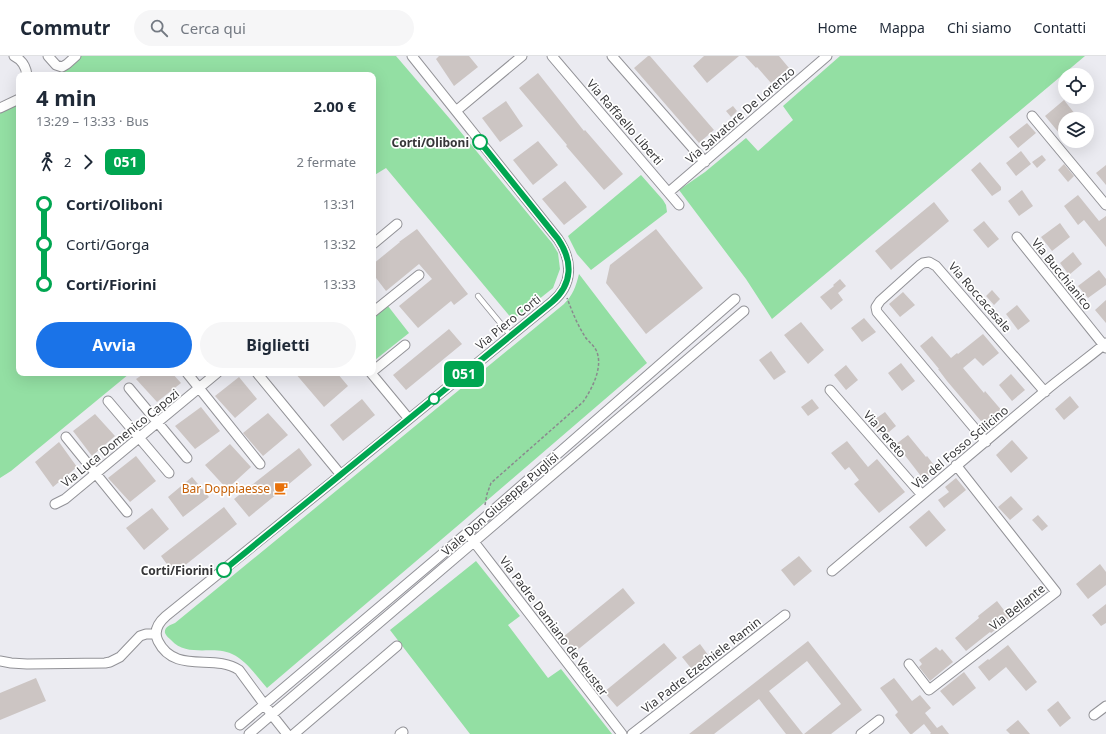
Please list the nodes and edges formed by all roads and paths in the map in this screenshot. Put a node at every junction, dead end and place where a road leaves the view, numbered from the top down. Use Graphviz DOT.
graph roads {
  1 [pos="14,56"];
  2 [pos="48,56"];
  3 [pos="76,56"];
  4 [pos="412,56"];
  5 [pos="522,56"];
  6 [pos="552,56"];
  7 [pos="612,56"];
  8 [pos="827,56"];
  9 [pos="26,72"];
  10 [pos="16,100"];
  11 [pos="0,108"];
  12 [pos="456,111"];
  13 [pos="1032,116"];
  14 [pos="705,162"];
  15 [pos="669,192"];
  16 [pos="679,204"];
  17 [pos="1106,205"];
  18 [pos="397,224"];
  19 [pos="1017,237"];
  20 [pos="376,242"];
  21 [pos="419,275"];
  22 [pos="478,296"];
  23 [pos="567,298"];
  24 [pos="735,299"];
  25 [pos="376,310"];
  26 [pos="744,311"];
  27 [pos="511,336"];
  28 [pos="405,344"];
  29 [pos="1105,345"];
  30 [pos="668,357"];
  31 [pos="677,368"];
  32 [pos="376,369"];
  33 [pos="189,376"];
  34 [pos="213,376"];
  35 [pos="259,376"];
  36 [pos="375,376"];
  37 [pos="129,388"];
  38 [pos="199,388"];
  39 [pos="830,390"];
  40 [pos="1045,392"];
  41 [pos="108,401"];
  42 [pos="409,419"];
  43 [pos="157,422"];
  44 [pos="66,437"];
  45 [pos="139,437"];
  46 [pos="986,442"];
  47 [pos="186,458"];
  48 [pos="260,464"];
  49 [pos="956,465"];
  50 [pos="169,473"];
  51 [pos="94,474"];
  52 [pos="341,475"];
  53 [pos="922,495"];
  54 [pos="55,504"];
  55 [pos="127,512"];
  56 [pos="484,518"];
  57 [pos="467,533"];
  58 [pos="474,542"];
  59 [pos="832,571"];
  60 [pos="785,615"];
  61 [pos="156,634"];
  62 [pos="397,646"];
  63 [pos="0,661"];
  64 [pos="909,664"];
  65 [pos="264,704"];
  66 [pos="1106,706"];
  67 [pos="272,715"];
  68 [pos="1094,715"];
  69 [pos="879,720"];
  70 [pos="240,725"];
  71 [pos="249,734"];
  72 [pos="287,734"];
  73 [pos="294,734"];
  74 [pos="622,734"];
  75 [pos="632,734"];
  76 [pos="861,734"];
  1 -- 9 [label="street"];
  2 -- 3 [label="street"];
  4 -- 12 [label="street, Via Piero Corti"];
  5 -- 12 [label="street"];
  6 -- 15 [label="street, Via Raffaello Liberti"];
  7 -- 14 [label="street"];
  8 -- 14 [label="street, Via Salvatore De Lorenzo"];
  10 -- 11 [label="street"];
  12 -- 27 [label="street, Via Piero Corti"];
  13 -- 17 [label="street"];
  14 -- 15 [label="street, Via Salvatore De Lorenzo"];
  15 -- 16 [label="street, Via Raffaello Liberti"];
  18 -- 20 [label="street"];
  19 -- 29 [label="street, Via Bucchianico"];
  21 -- 25 [label="street"];
  22 -- 27 [label="lane"];
  23 -- 56 [label="path"];
  24 -- 30 [label="street, Viale Don Giuseppe Puglisi"];
  26 -- 31 [label="street, Viale Don Giuseppe Puglisi"];
  27 -- 42 [label="street, Via Piero Corti"];
  28 -- 32 [label="street"];
  29 -- 40 [label="street, Via del Fosso Scilicino"];
  30 -- 31 [label="street"];
  30 -- 56 [label="street, Viale Don Giuseppe Puglisi"];
  31 -- 58 [label="street, Viale Don Giuseppe Puglisi"];
  33 -- 38 [label="street"];
  34 -- 38 [label="street, Via Luca Domenico Capozi"];
  35 -- 52 [label="street"];
  36 -- 42 [label="street"];
  37 -- 43 [label="street"];
  38 -- 43 [label="street, Via Luca Domenico Capozi"];
  38 -- 48 [label="street"];
  39 -- 53 [label="street, Via Pereto"];
  40 -- 46 [label="street, Via del Fosso Scilicino"];
  40 -- 46 [label="street, Via Roccacasale"];
  41 -- 45 [label="street"];
  42 -- 52 [label="street, Via Piero Corti"];
  43 -- 45 [label="street, Via Luca Domenico Capozi"];
  43 -- 47 [label="street"];
  44 -- 51 [label="street"];
  45 -- 50 [label="street"];
  45 -- 51 [label="street, Via Luca Domenico Capozi"];
  46 -- 49 [label="street, Via del Fosso Scilicino"];
  49 -- 53 [label="street, Via del Fosso Scilicino"];
  49 -- 64 [label="street, Via Bellante"];
  51 -- 54 [label="street, Via Luca Domenico Capozi"];
  51 -- 55 [label="street"];
  52 -- 61 [label="street, Via Piero Corti"];
  53 -- 59 [label="street, Via del Fosso Scilicino"];
  56 -- 57 [label="street, Viale Don Giuseppe Puglisi"];
  57 -- 58 [label="street, Via Padre Damiano de Veuster"];
  57 -- 65 [label="street, Viale Don Giuseppe Puglisi"];
  58 -- 67 [label="street, Viale Don Giuseppe Puglisi"];
  58 -- 74 [label="street, Via Padre Damiano de Veuster"];
  60 -- 75 [label="street, Via Padre Ezechiele Ramin"];
  61 -- 63 [label="street"];
  61 -- 65 [label="street"];
  62 -- 73 [label="street"];
  65 -- 67 [label="street"];
  65 -- 70 [label="street, Viale Don Giuseppe Puglisi"];
  66 -- 68 [label="street"];
  67 -- 71 [label="street, Viale Don Giuseppe Puglisi"];
  67 -- 72 [label="street"];
  69 -- 76 [label="street"];
}
